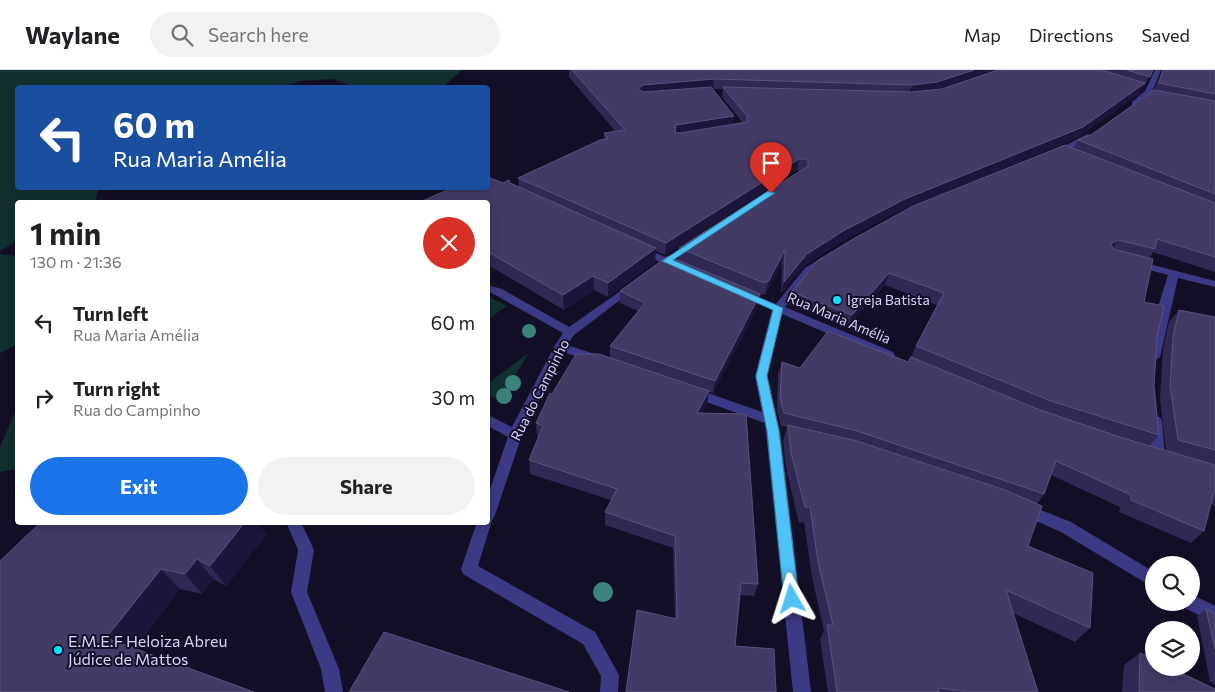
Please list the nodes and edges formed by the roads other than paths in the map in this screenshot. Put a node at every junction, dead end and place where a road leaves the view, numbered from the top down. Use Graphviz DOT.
graph roads {
  1 [pos="1158,70"];
  2 [pos="1139,90"];
  3 [pos="1150,95"];
  4 [pos="1127,110"];
  5 [pos="1101,128"];
  6 [pos="1043,158"];
  7 [pos="631,245"];
  8 [pos="837,252"];
  9 [pos="1119,260"];
  10 [pos="686,270"];
  11 [pos="1174,273"];
  12 [pos="642,279"];
  13 [pos="1215,284"];
  14 [pos="490,289"];
  15 [pos="732,289"];
  16 [pos="778,308"];
  17 [pos="570,332"];
  18 [pos="560,347"];
  19 [pos="896,358"];
  20 [pos="605,362"];
  21 [pos="1154,369"];
  22 [pos="678,388"];
  23 [pos="1153,408"];
  24 [pos="490,421"];
  25 [pos="771,425"];
  26 [pos="514,435"];
  27 [pos="791,435"];
  28 [pos="1159,456"];
  29 [pos="1008,503"];
  30 [pos="490,509"];
  31 [pos="294,525"];
  32 [pos="484,525"];
  33 [pos="1145,575"];
  34 [pos="1200,607"];
  35 [pos="1215,615"];
  36 [pos="334,692"];
  37 [pos="609,692"];
  38 [pos="802,692"];
  1 -- 3 [label="street"];
  2 -- 3 [label="street"];
  3 -- 4 [label="street"];
  5 -- 6 [label="street"];
  7 -- 10 [label="street"];
  8 -- 16 [label="street"];
  9 -- 11 [label="street"];
  11 -- 13 [label="street"];
  11 -- 21 [label="street"];
  12 -- 17 [label="street, Rua do Campinho"];
  14 -- 17 [label="street"];
  15 -- 16 [label="street, Rua Maria Amélia"];
  16 -- 19 [label="street, Rua Maria Amélia"];
  16 -- 25 [label="street"];
  17 -- 18 [label="street, Rua do Campinho"];
  18 -- 20 [label="street"];
  18 -- 26 [label="street, Rua do Campinho"];
  22 -- 25 [label="street"];
  23 -- 28 [label="street"];
  24 -- 26 [label="street"];
  25 -- 27 [label="street"];
  25 -- 38 [label="street"];
  26 -- 30 [label="street, Rua do Campinho"];
  29 -- 33 [label="street"];
  31 -- 36 [label="street"];
  32 -- 37 [label="street"];
  34 -- 35 [label="street"];
}
